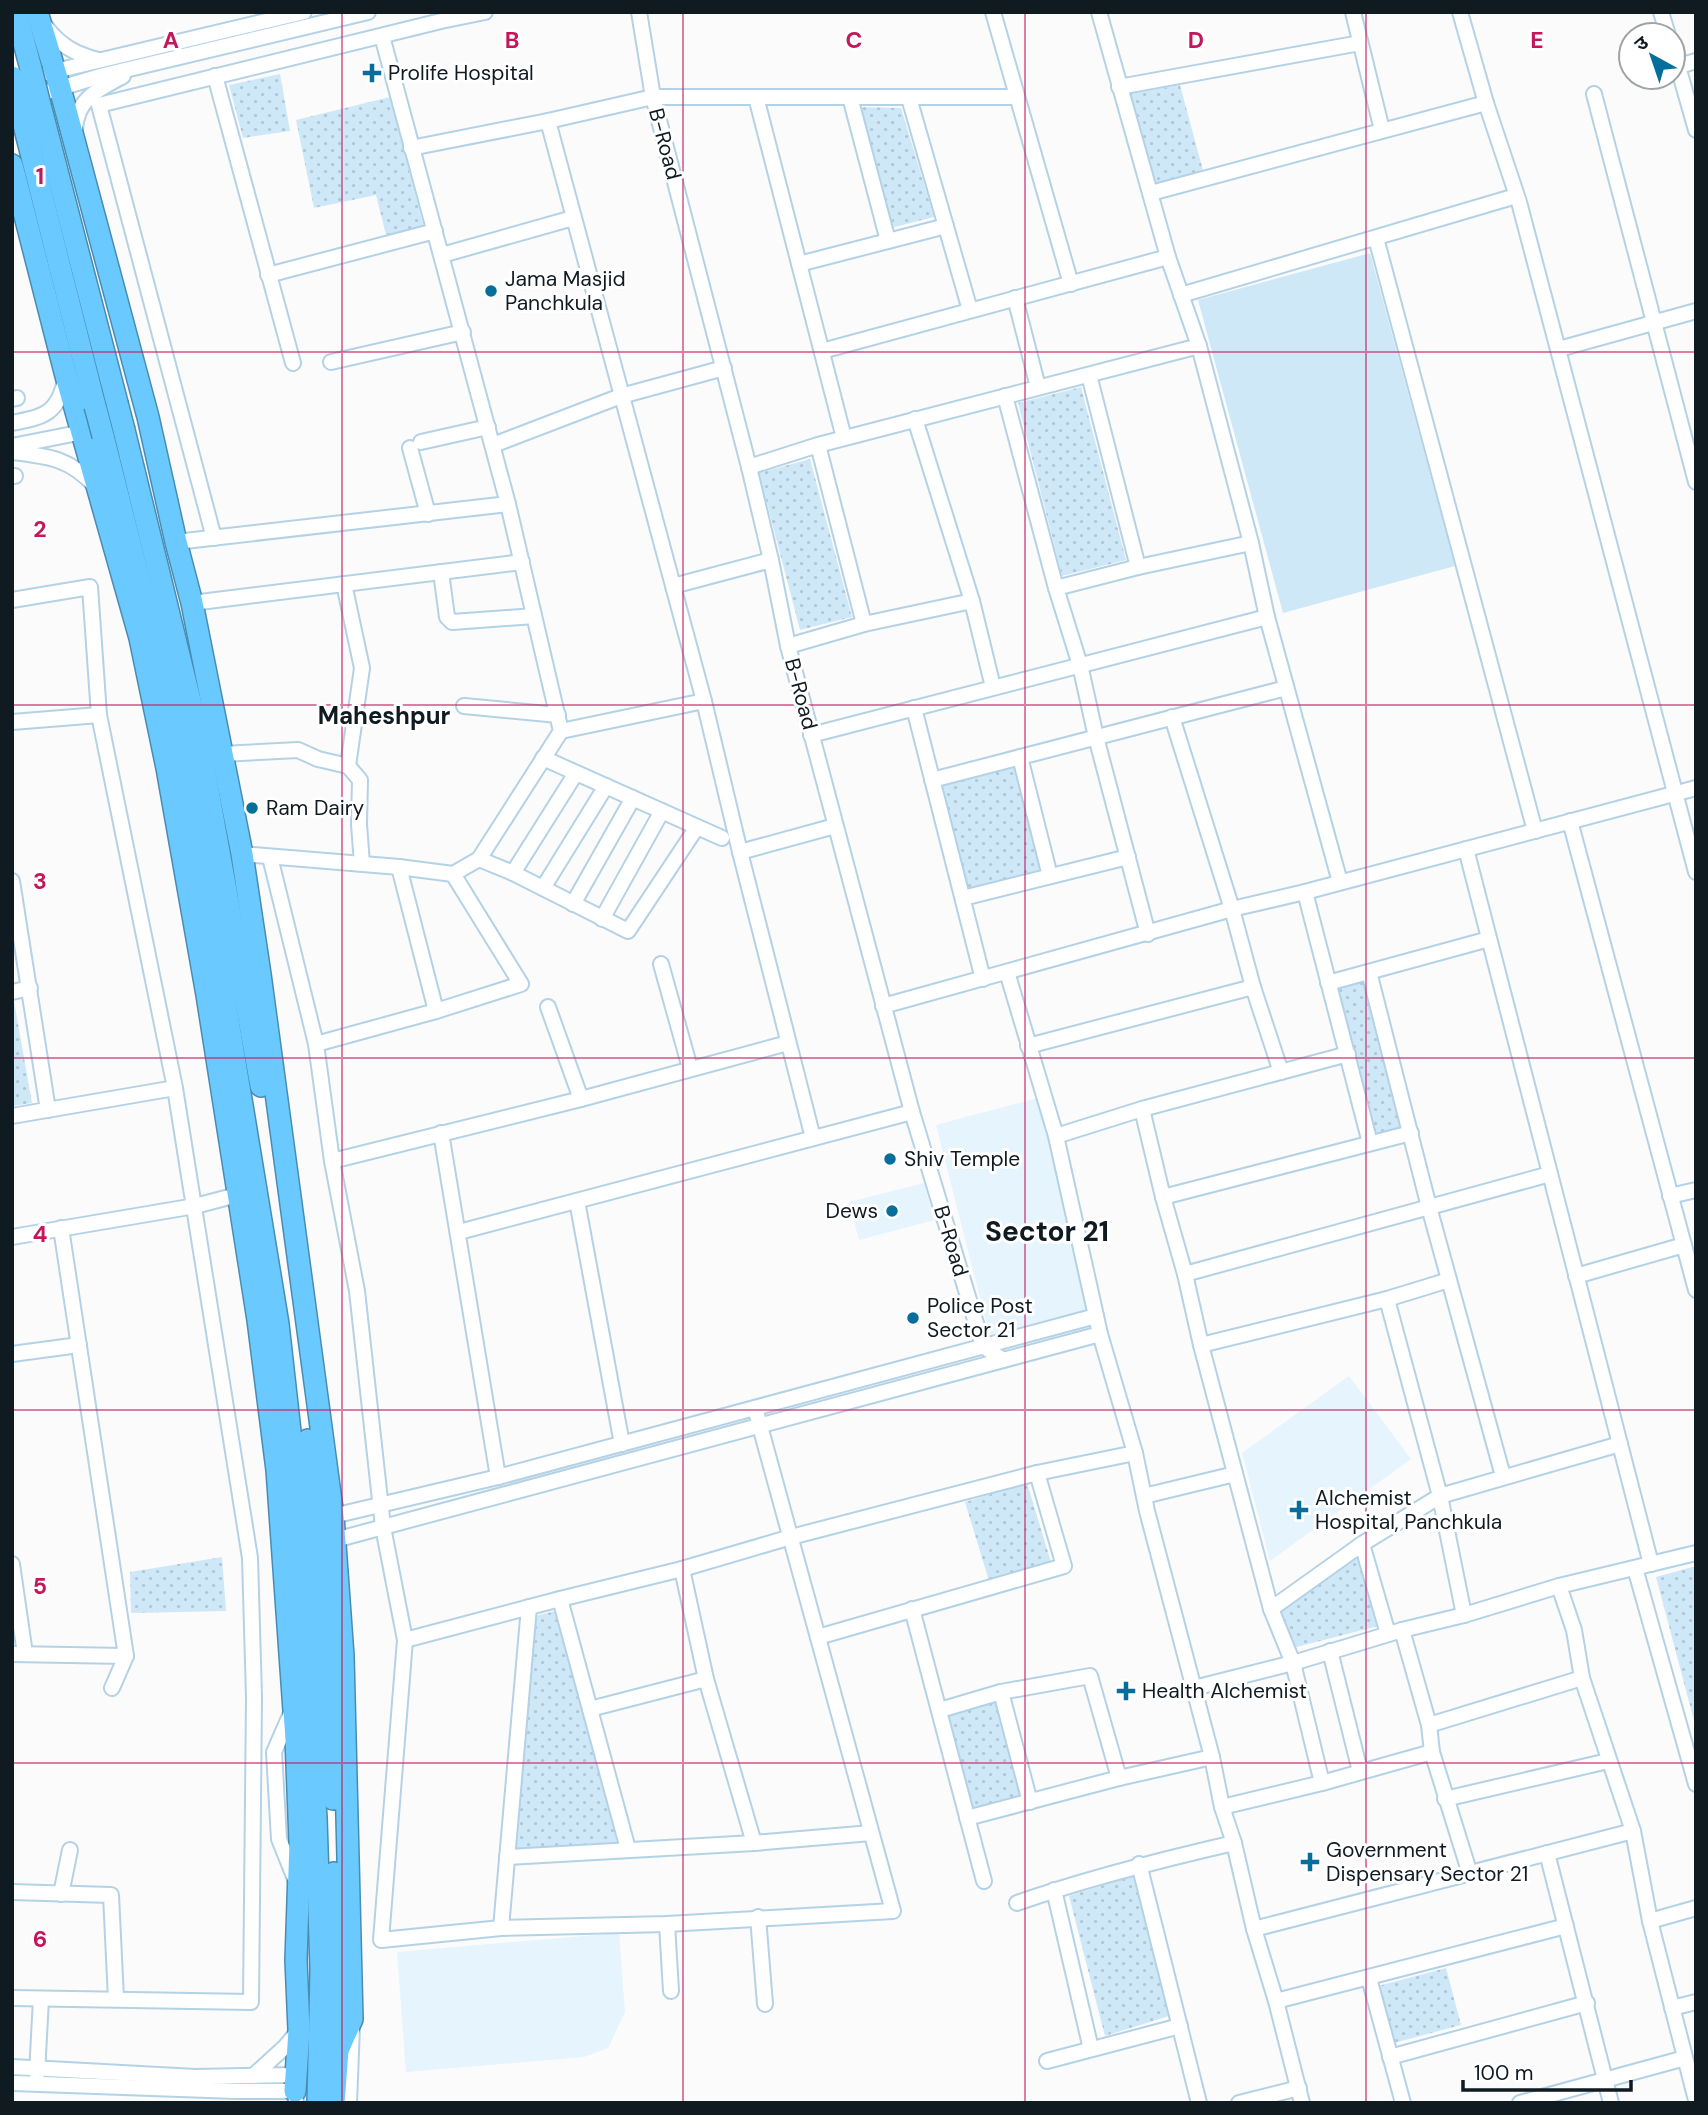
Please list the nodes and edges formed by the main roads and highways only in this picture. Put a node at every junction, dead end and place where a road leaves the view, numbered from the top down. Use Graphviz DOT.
graph roads {
  1 [pos="16,12"];
  2 [pos="38,15"];
  3 [pos="18,76"];
  4 [pos="25,108"];
  5 [pos="12,164"];
  6 [pos="92,434"];
  7 [pos="271,1104"];
  8 [pos="234,1113"];
  9 [pos="299,1712"];
  10 [pos="305,1880"];
  11 [pos="338,2050"];
  12 [pos="295,2090"];
  13 [pos="318,2103"];
  14 [pos="334,2103"];
  1 -- 3 [label="highway"];
  2 -- 7 [label="highway"];
  3 -- 4 [label="highway, bridge"];
  4 -- 6 [label="highway, bridge"];
  4 -- 7 [label="highway, bridge"];
  5 -- 6 [label="highway"];
  6 -- 8 [label="highway"];
  6 -- 8 [label="highway"];
  7 -- 11 [label="highway"];
  7 -- 11 [label="highway"];
  8 -- 9 [label="highway"];
  8 -- 9 [label="highway"];
  9 -- 10 [label="highway"];
  10 -- 12 [label="highway"];
  10 -- 13 [label="highway"];
  11 -- 14 [label="highway"];
}
